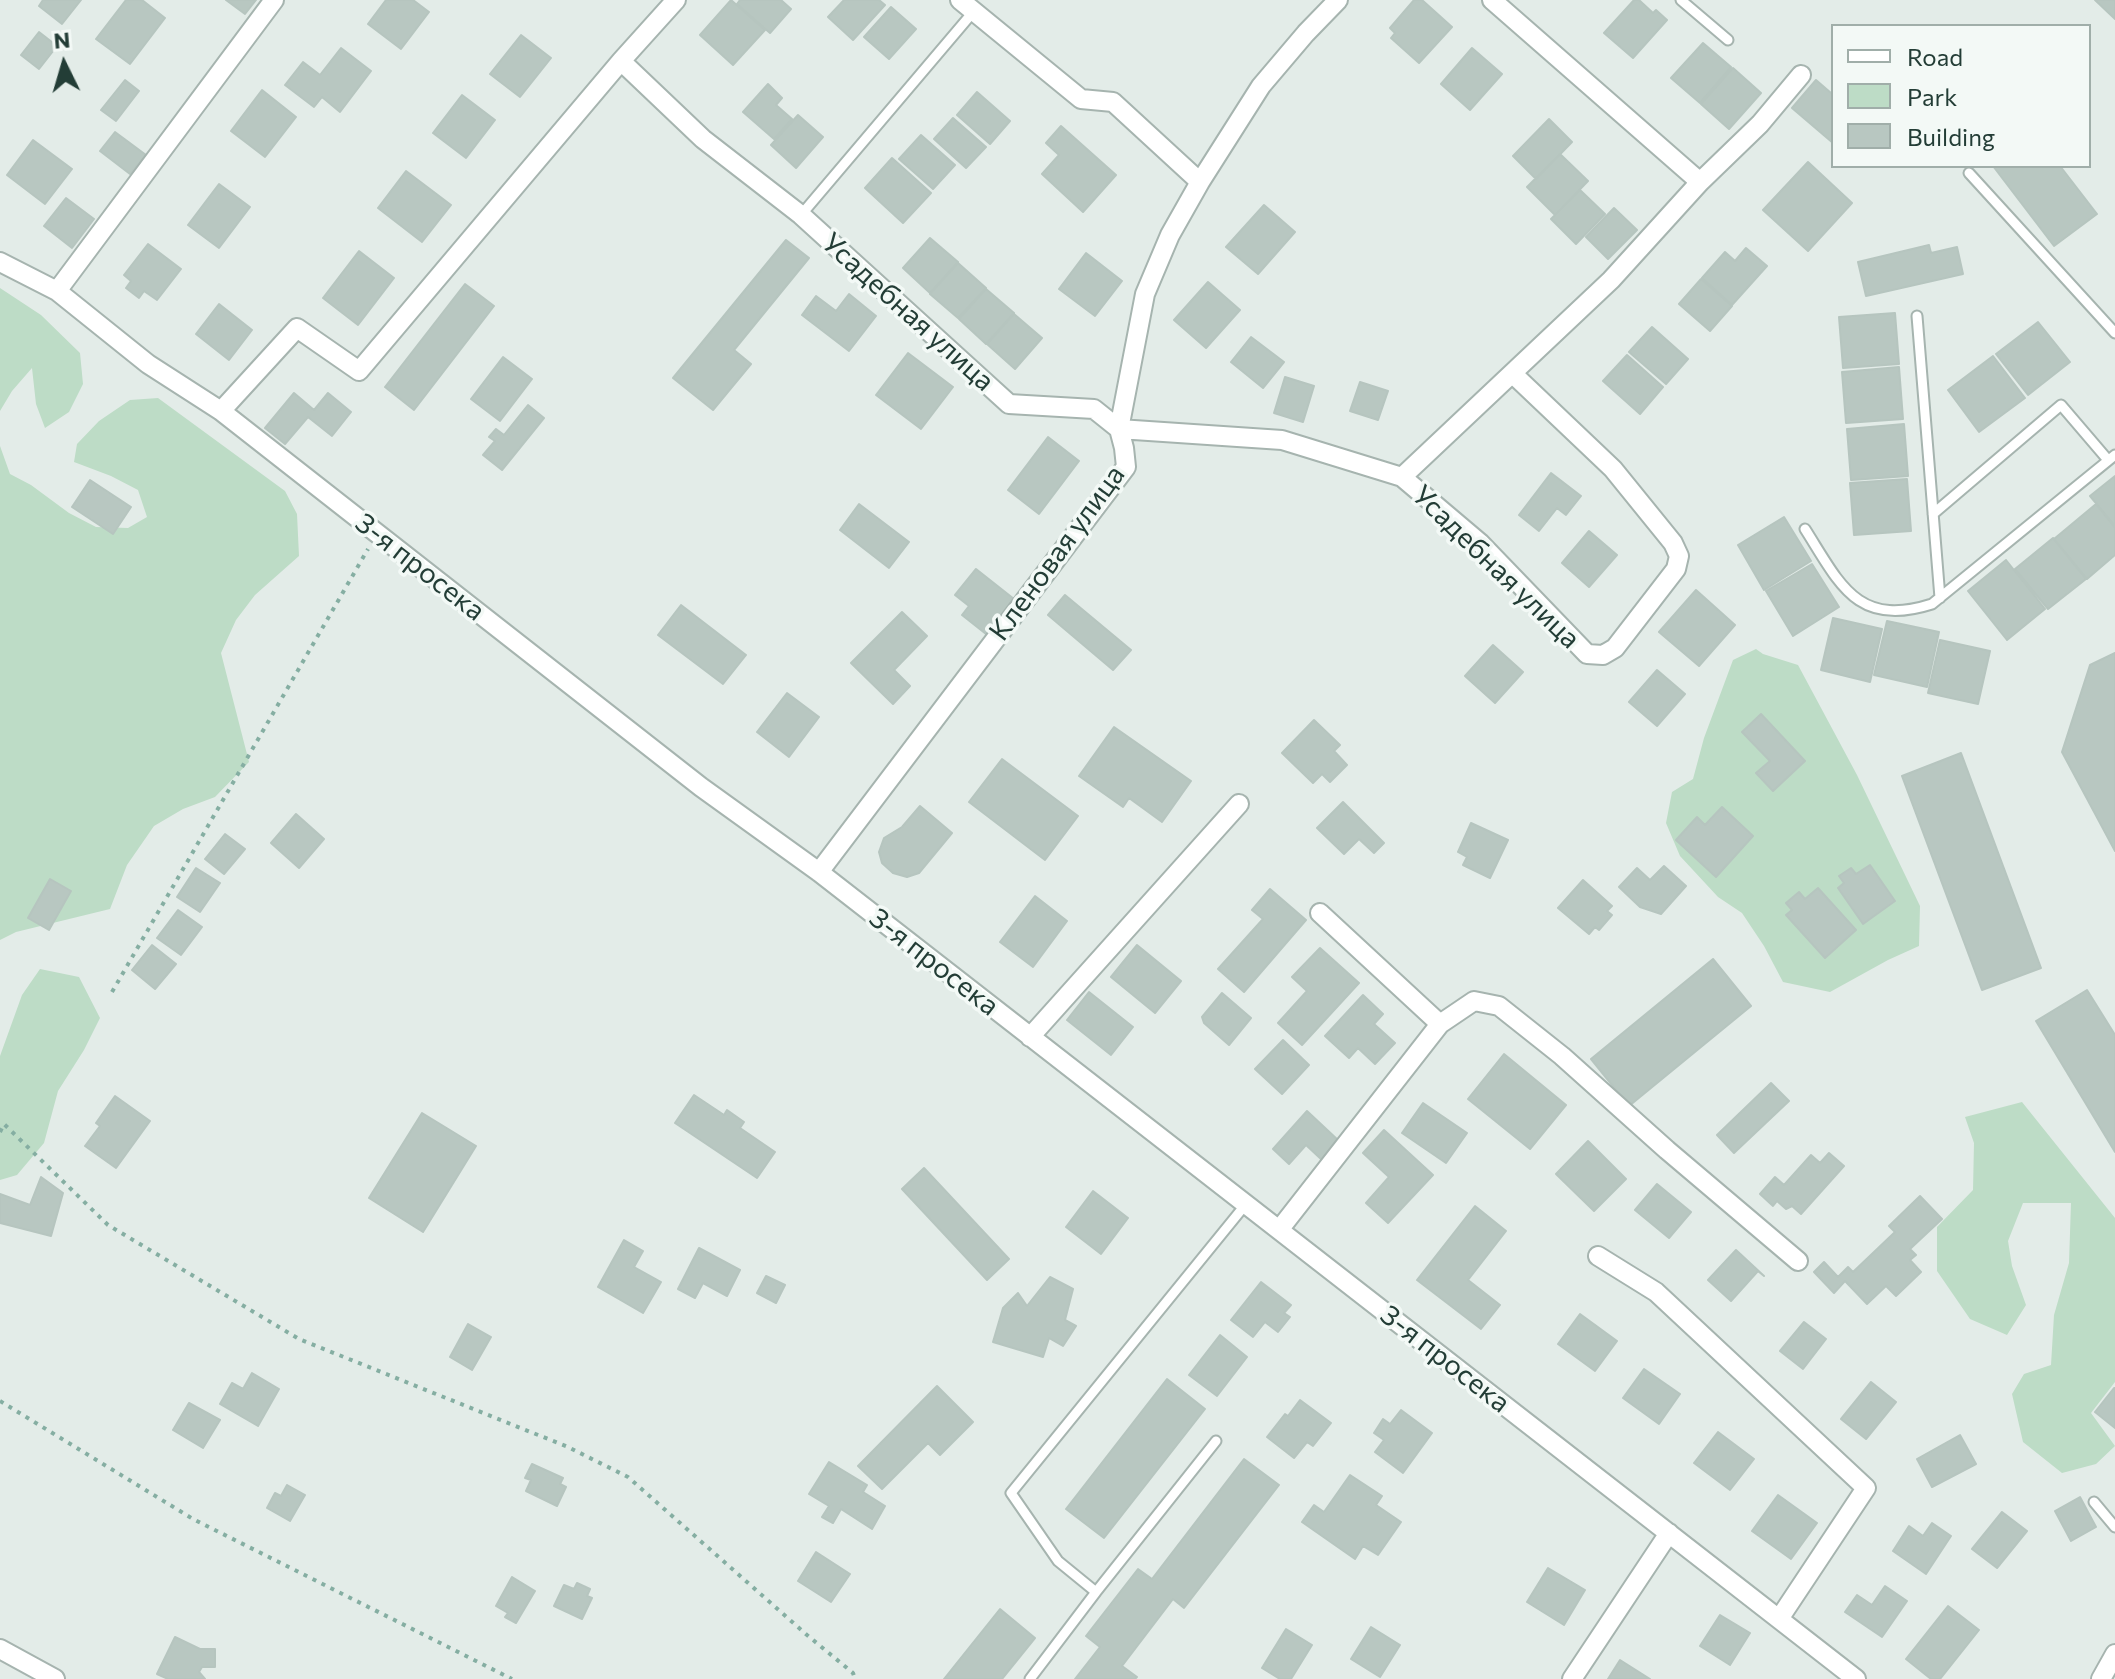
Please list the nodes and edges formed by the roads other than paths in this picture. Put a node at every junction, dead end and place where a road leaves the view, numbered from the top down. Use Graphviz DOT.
graph roads {
  1 [pos="274,0"];
  2 [pos="676,0"];
  3 [pos="1338,0"];
  4 [pos="1492,0"];
  5 [pos="1681,0"];
  6 [pos="967,6"];
  7 [pos="1728,40"];
  8 [pos="621,61"];
  9 [pos="1801,75"];
  10 [pos="1969,173"];
  11 [pos="1200,182"];
  12 [pos="1700,182"];
  13 [pos="801,215"];
  14 [pos="0,262"];
  15 [pos="57,291"];
  16 [pos="1917,316"];
  17 [pos="2115,333"];
  18 [pos="1513,374"];
  19 [pos="221,411"];
  20 [pos="1119,429"];
  21 [pos="2112,458"];
  22 [pos="1402,477"];
  23 [pos="1933,514"];
  24 [pos="1805,529"];
  25 [pos="1940,598"];
  26 [pos="1239,804"];
  27 [pos="819,872"];
  28 [pos="1320,913"];
  29 [pos="1440,1024"];
  30 [pos="1030,1037"];
  31 [pos="1246,1204"];
  32 [pos="1279,1230"];
  33 [pos="1598,1256"];
  34 [pos="1798,1261"];
  35 [pos="1216,1441"];
  36 [pos="2094,1502"];
  37 [pos="2115,1527"];
  38 [pos="1669,1533"];
  39 [pos="1096,1592"];
  40 [pos="1779,1619"];
  41 [pos="0,1649"];
  42 [pos="2115,1654"];
  43 [pos="55,1679"];
  44 [pos="1030,1679"];
  45 [pos="1572,1679"];
  46 [pos="1856,1679"];
  47 [pos="2101,1679"];
  1 -- 15 [label="street"];
  2 -- 8 [label="street"];
  3 -- 11 [label="street, Кленовая улица"];
  4 -- 12 [label="street"];
  5 -- 7 [label="lane"];
  6 -- 11 [label="street"];
  6 -- 13 [label="lane"];
  8 -- 13 [label="street, Усадебная улица"];
  8 -- 19 [label="street"];
  9 -- 12 [label="street"];
  10 -- 17 [label="lane"];
  11 -- 20 [label="street, Кленовая улица"];
  12 -- 18 [label="street"];
  13 -- 20 [label="street, Усадебная улица"];
  14 -- 15 [label="street, 3-я просека"];
  15 -- 19 [label="street, 3-я просека"];
  16 -- 23 [label="lane"];
  18 -- 22 [label="street"];
  18 -- 22 [label="street, Усадебная улица"];
  19 -- 27 [label="street, 3-я просека"];
  20 -- 22 [label="street, Усадебная улица"];
  20 -- 27 [label="street, Кленовая улица"];
  21 -- 23 [label="lane"];
  21 -- 25 [label="lane"];
  23 -- 25 [label="lane"];
  24 -- 25 [label="lane"];
  26 -- 30 [label="street"];
  27 -- 30 [label="street, 3-я просека"];
  28 -- 29 [label="street"];
  29 -- 32 [label="street"];
  29 -- 34 [label="street"];
  30 -- 31 [label="street, 3-я просека"];
  31 -- 32 [label="street, 3-я просека"];
  31 -- 39 [label="lane"];
  32 -- 38 [label="street, 3-я просека"];
  33 -- 40 [label="street"];
  35 -- 39 [label="lane"];
  36 -- 37 [label="lane"];
  38 -- 40 [label="street, 3-я просека"];
  38 -- 45 [label="street"];
  39 -- 44 [label="lane"];
  40 -- 46 [label="street, 3-я просека"];
  41 -- 43 [label="street"];
  42 -- 47 [label="street"];
}
